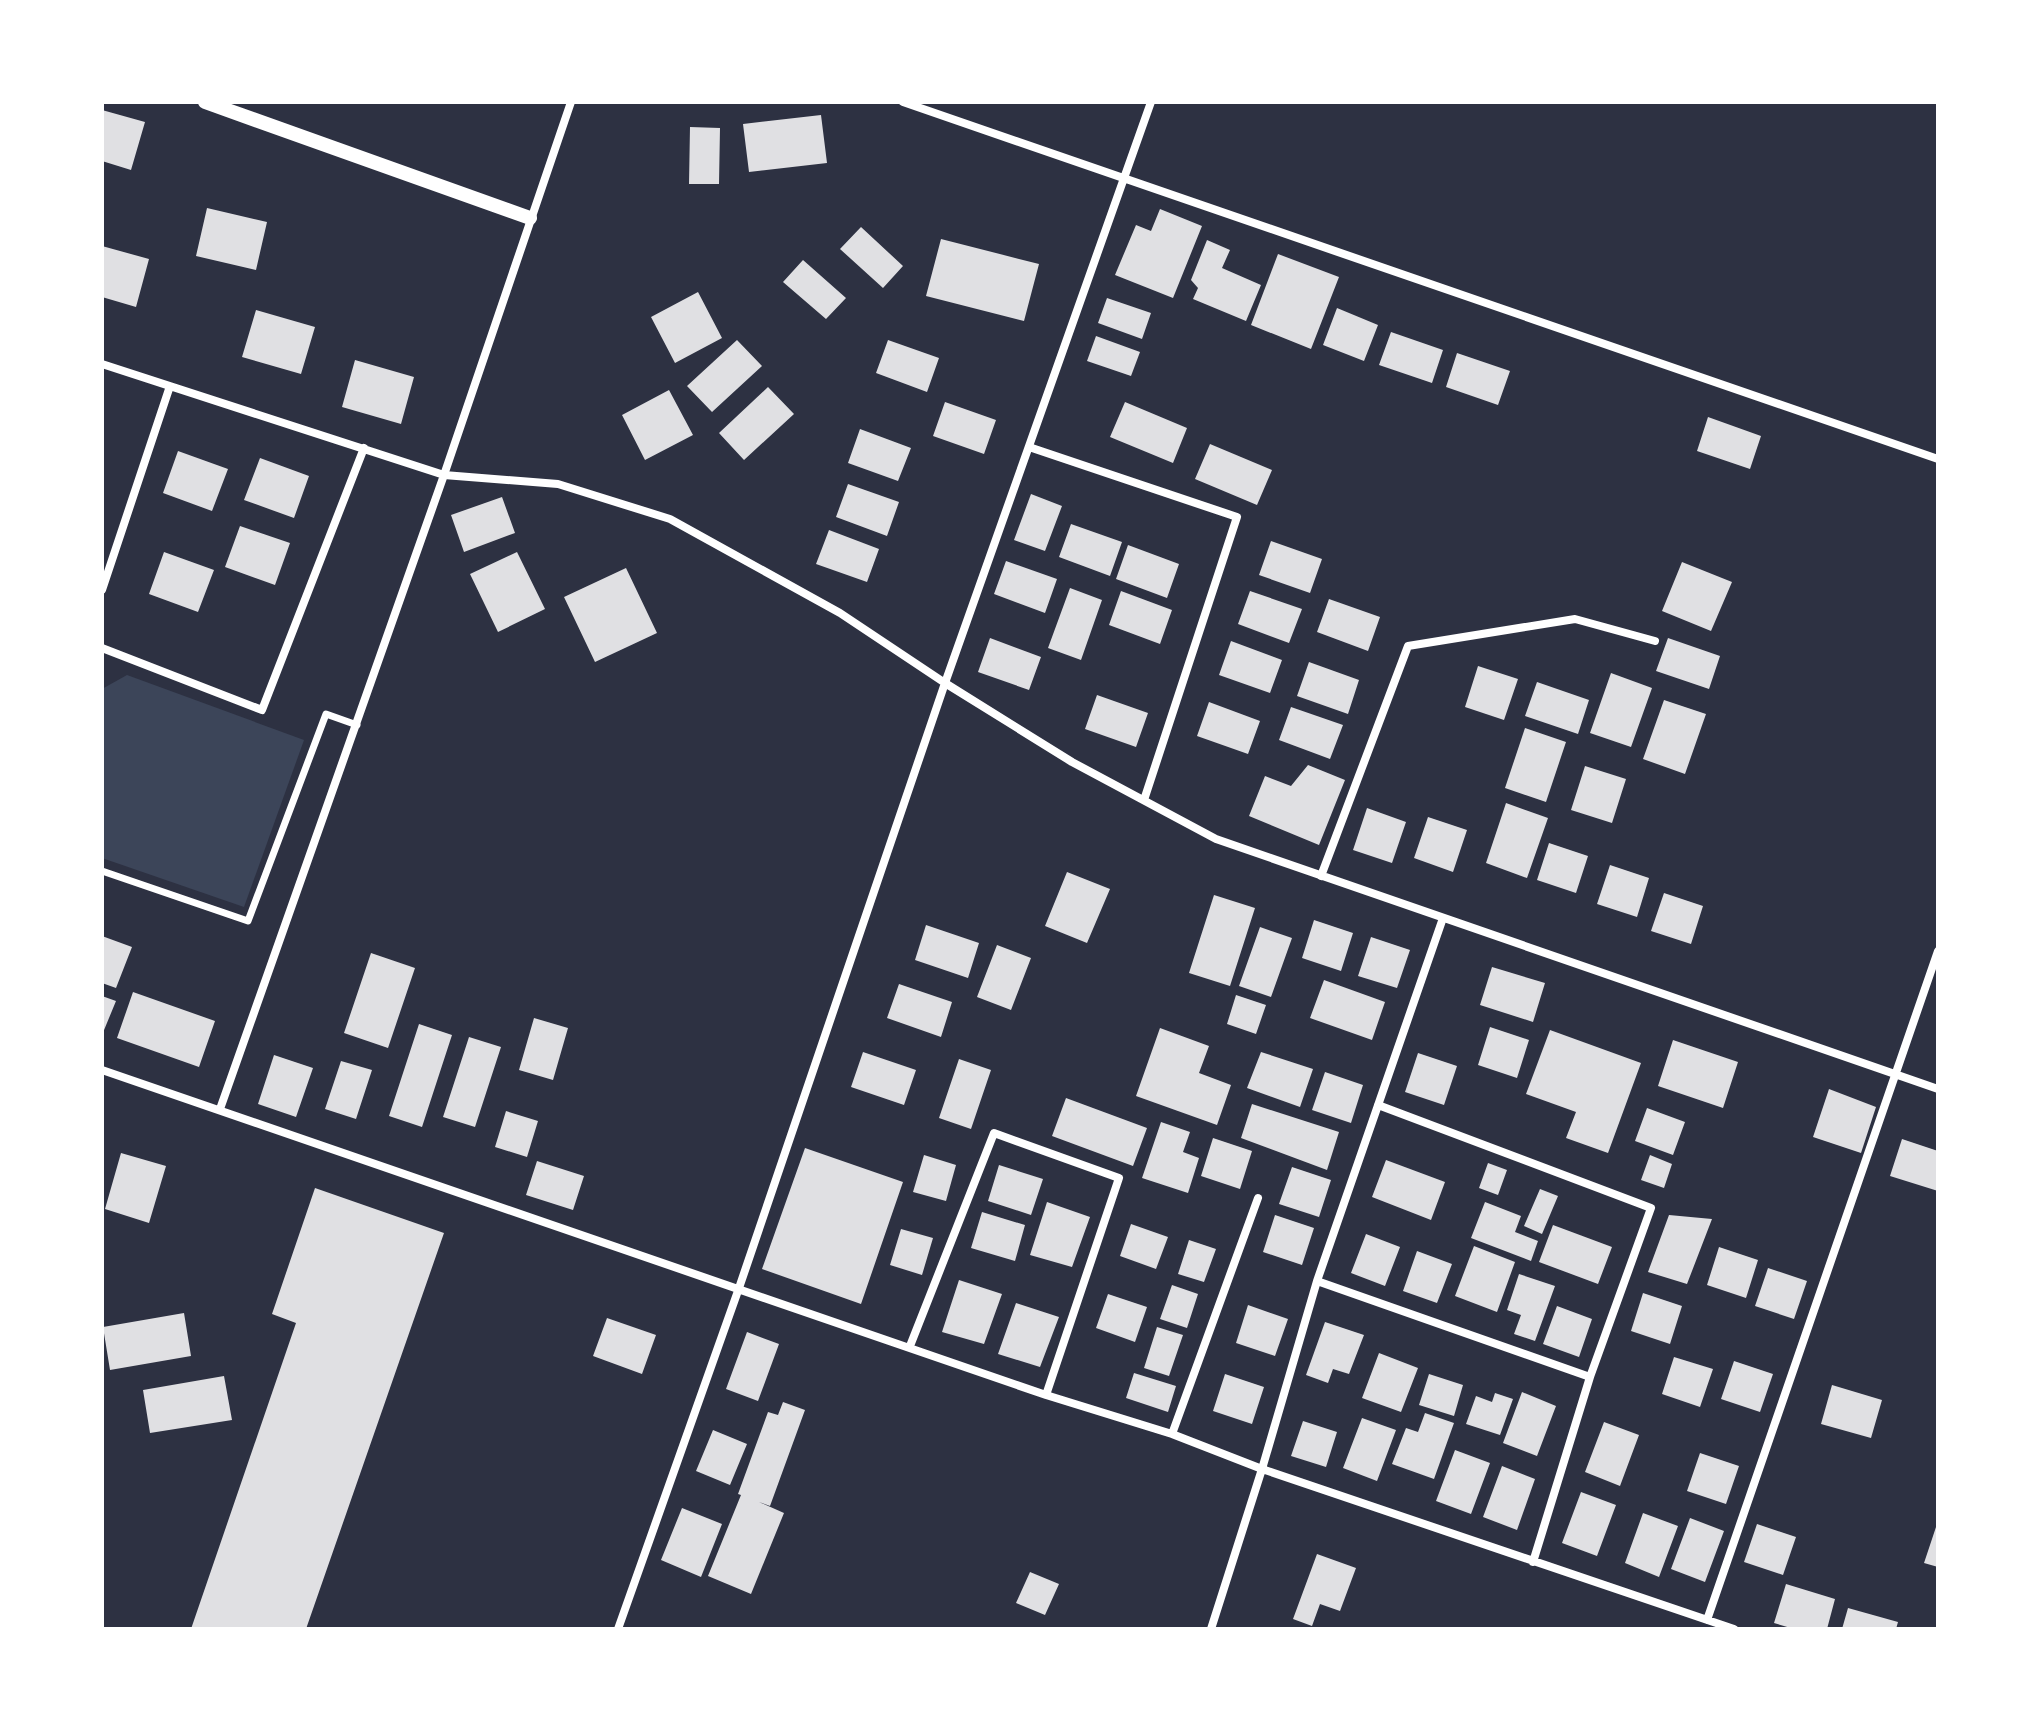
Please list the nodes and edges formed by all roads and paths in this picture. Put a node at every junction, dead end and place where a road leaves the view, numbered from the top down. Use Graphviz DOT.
graph roads {
  1 [pos="205,102"];
  2 [pos="571,102"];
  3 [pos="903,102"];
  4 [pos="1151,102"];
  5 [pos="1125,178"];
  6 [pos="530,218"];
  7 [pos="102,364"];
  8 [pos="170,386"];
  9 [pos="1029,447"];
  10 [pos="364,448"];
  11 [pos="1938,459"];
  12 [pos="444,475"];
  13 [pos="102,590"];
  14 [pos="1655,641"];
  15 [pos="102,648"];
  16 [pos="945,683"];
  17 [pos="357,725"];
  18 [pos="1144,800"];
  19 [pos="102,871"];
  20 [pos="1321,876"];
  21 [pos="1443,918"];
  22 [pos="1938,951"];
  23 [pos="102,1070"];
  24 [pos="1895,1075"];
  25 [pos="1938,1089"];
  26 [pos="1378,1105"];
  27 [pos="220,1109"];
  28 [pos="1258,1198"];
  29 [pos="1317,1281"];
  30 [pos="739,1288"];
  31 [pos="910,1346"];
  32 [pos="1590,1377"];
  33 [pos="1046,1395"];
  34 [pos="1172,1434"];
  35 [pos="1262,1469"];
  36 [pos="1533,1562"];
  37 [pos="1707,1620"];
  38 [pos="618,1629"];
  39 [pos="1211,1629"];
  40 [pos="1734,1629"];
  1 -- 6 [label="street"];
  2 -- 6 [label="street"];
  3 -- 5 [label="street"];
  4 -- 5 [label="street"];
  5 -- 9 [label="street"];
  5 -- 11 [label="street"];
  6 -- 12 [label="street"];
  7 -- 8 [label="street"];
  8 -- 10 [label="street"];
  8 -- 13 [label="street"];
  9 -- 16 [label="street"];
  9 -- 18 [label="street"];
  10 -- 12 [label="street"];
  10 -- 15 [label="street"];
  12 -- 16 [label="street"];
  12 -- 17 [label="street"];
  14 -- 20 [label="street"];
  16 -- 18 [label="street"];
  16 -- 30 [label="street"];
  17 -- 19 [label="street"];
  17 -- 27 [label="street"];
  18 -- 20 [label="street"];
  20 -- 21 [label="street"];
  21 -- 24 [label="street"];
  21 -- 26 [label="street"];
  22 -- 24 [label="street"];
  23 -- 27 [label="street"];
  24 -- 25 [label="street"];
  24 -- 37 [label="street"];
  26 -- 29 [label="street"];
  26 -- 32 [label="street"];
  27 -- 30 [label="street"];
  28 -- 34 [label="street"];
  29 -- 32 [label="street"];
  29 -- 35 [label="street"];
  30 -- 31 [label="street"];
  30 -- 38 [label="street"];
  31 -- 33 [label="street"];
  31 -- 33 [label="street"];
  32 -- 36 [label="street"];
  33 -- 34 [label="street"];
  34 -- 35 [label="street"];
  35 -- 36 [label="street"];
  35 -- 39 [label="street"];
  36 -- 37 [label="street"];
  37 -- 40 [label="street"];
}
